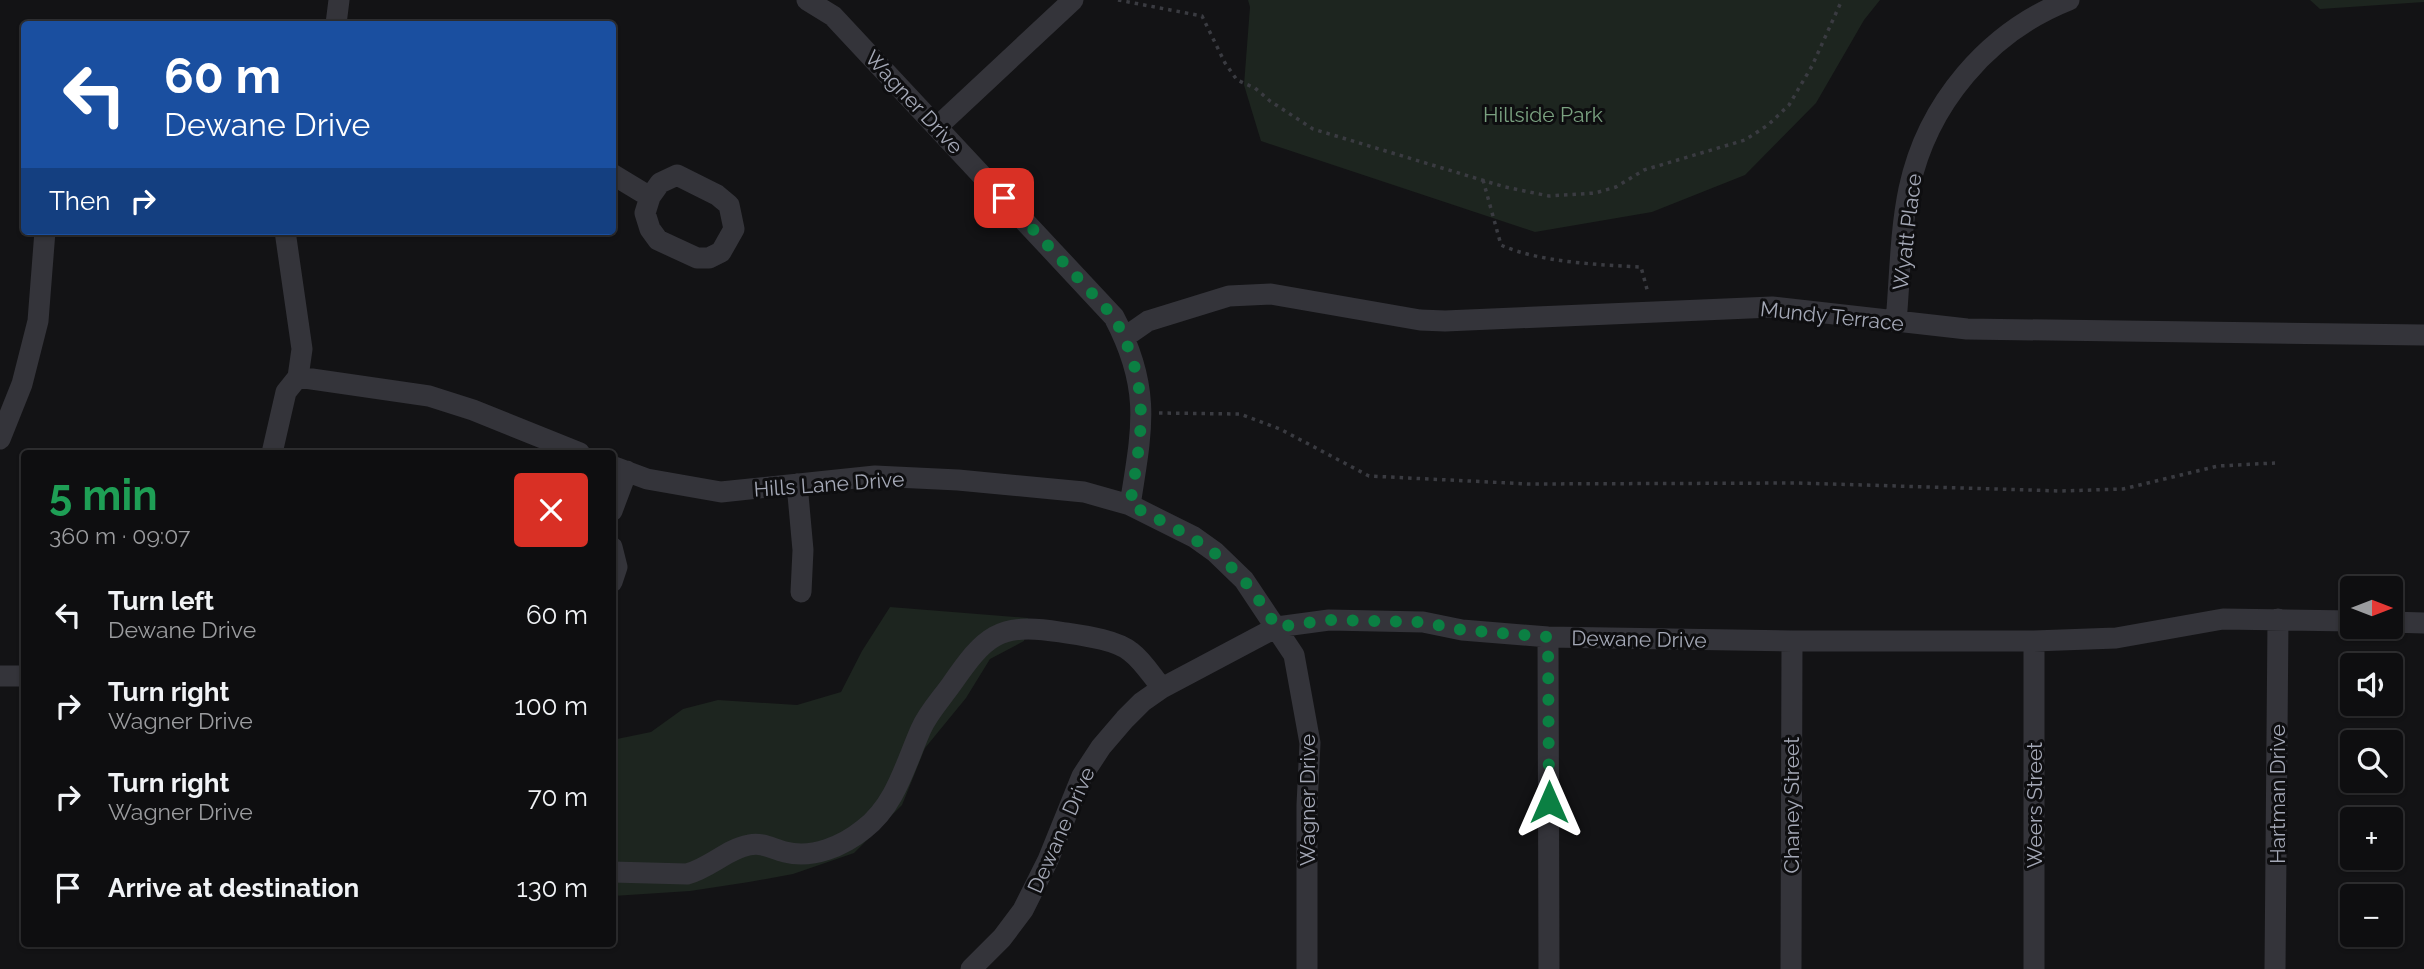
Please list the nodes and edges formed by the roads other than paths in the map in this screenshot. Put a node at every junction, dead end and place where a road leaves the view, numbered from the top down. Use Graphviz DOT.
graph roads {
  1 [pos="340,0"];
  2 [pos="807,0"];
  3 [pos="1073,0"];
  4 [pos="2069,0"];
  5 [pos="336,21"];
  6 [pos="937,127"];
  7 [pos="616,176"];
  8 [pos="650,197"];
  9 [pos="45,235"];
  10 [pos="286,235"];
  11 [pos="1896,322"];
  12 [pos="2424,335"];
  13 [pos="1125,337"];
  14 [pos="298,377"];
  15 [pos="0,439"];
  16 [pos="273,450"];
  17 [pos="573,450"];
  18 [pos="620,469"];
  19 [pos="797,484"];
  20 [pos="616,490"];
  21 [pos="1130,505"];
  22 [pos="801,592"];
  23 [pos="2278,619"];
  24 [pos="2340,621"];
  25 [pos="2403,622"];
  26 [pos="2424,623"];
  27 [pos="1277,627"];
  28 [pos="1548,637"];
  29 [pos="1792,641"];
  30 [pos="2034,641"];
  31 [pos="0,676"];
  32 [pos="21,676"];
  33 [pos="1162,688"];
  34 [pos="616,873"];
  35 [pos="971,969"];
  36 [pos="1307,969"];
  37 [pos="1549,969"];
  38 [pos="1791,969"];
  39 [pos="2034,969"];
  40 [pos="2275,969"];
  1 -- 5 [label="street"];
  2 -- 6 [label="street, Wagner Drive"];
  3 -- 6 [label="street"];
  4 -- 11 [label="street, Wyatt Place"];
  6 -- 13 [label="street, Wagner Drive"];
  7 -- 8 [label="street"];
  9 -- 15 [label="street"];
  10 -- 14 [label="street"];
  11 -- 12 [label="street, Mundy Terrace"];
  11 -- 13 [label="street, Mundy Terrace"];
  13 -- 21 [label="street, Wagner Drive"];
  14 -- 16 [label="street"];
  14 -- 17 [label="street"];
  18 -- 19 [label="street, Hills Lane Drive"];
  18 -- 20 [label="street"];
  19 -- 21 [label="street, Hills Lane Drive"];
  19 -- 22 [label="street"];
  21 -- 27 [label="street, Wagner Drive"];
  23 -- 24 [label="street, Dewane Drive"];
  23 -- 30 [label="street, Dewane Drive"];
  23 -- 40 [label="street, Hartman Drive"];
  25 -- 26 [label="street"];
  27 -- 28 [label="street, Dewane Drive"];
  27 -- 33 [label="street, Dewane Drive"];
  27 -- 36 [label="street, Wagner Drive"];
  28 -- 29 [label="street, Dewane Drive"];
  28 -- 37 [label="street"];
  29 -- 30 [label="street, Dewane Drive"];
  29 -- 38 [label="street, Chaney Street"];
  30 -- 39 [label="street, Weers Street"];
  31 -- 32 [label="street"];
  33 -- 34 [label="street"];
  33 -- 35 [label="street, Dewane Drive"];
}
